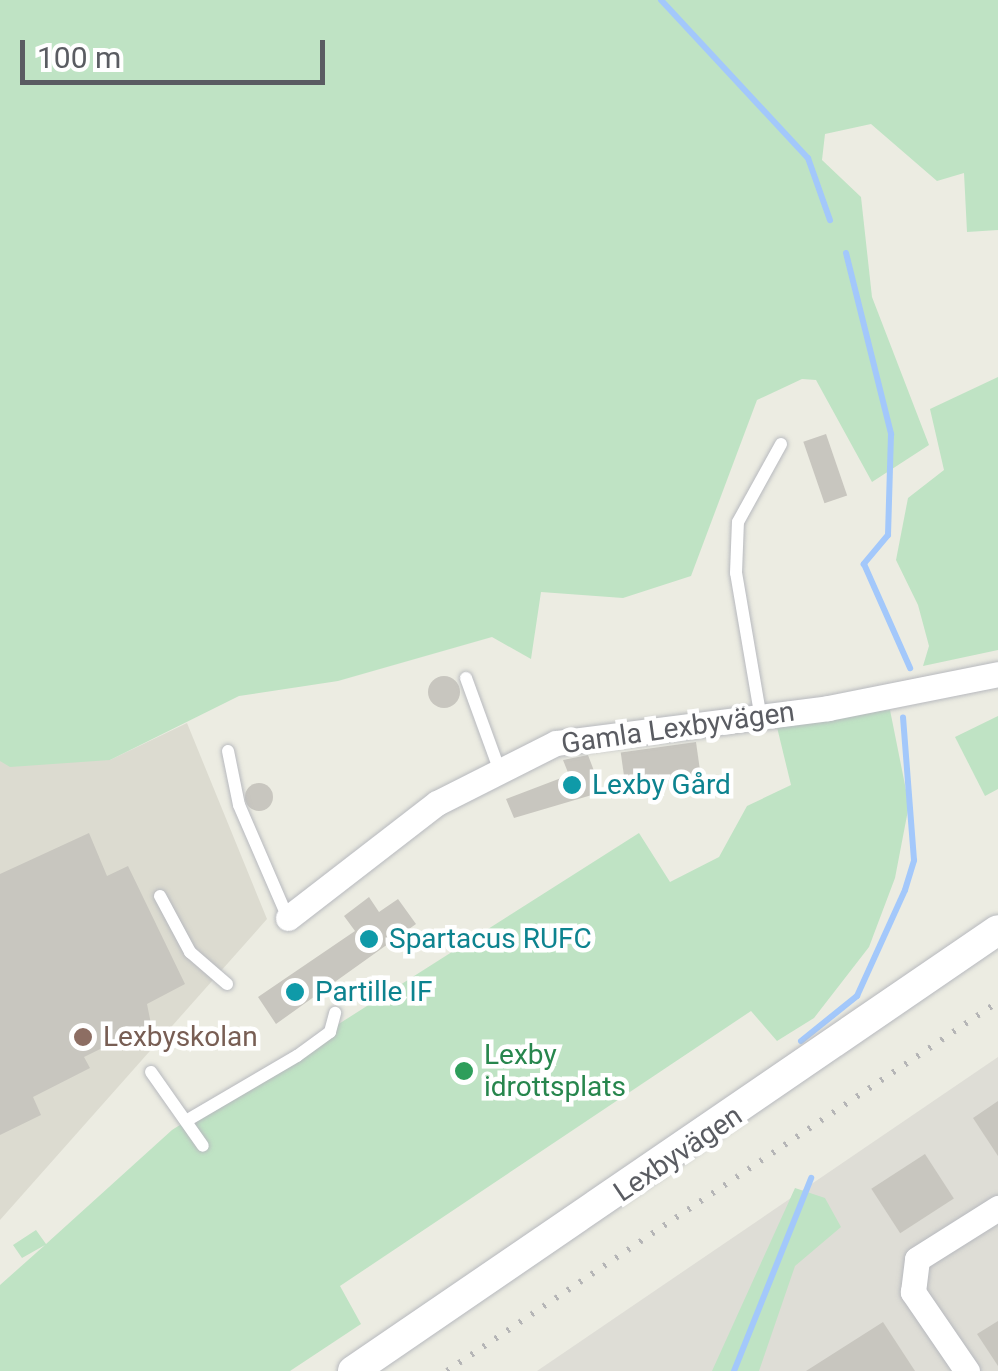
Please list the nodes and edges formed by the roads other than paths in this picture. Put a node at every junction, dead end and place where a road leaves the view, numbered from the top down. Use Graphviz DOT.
graph roads {
  1 [pos="781,444"];
  2 [pos="998,674"];
  3 [pos="466,678"];
  4 [pos="760,713"];
  5 [pos="228,751"];
  6 [pos="498,766"];
  7 [pos="160,896"];
  8 [pos="288,918"];
  9 [pos="998,930"];
  10 [pos="227,984"];
  11 [pos="336,1013"];
  12 [pos="151,1072"];
  13 [pos="186,1122"];
  14 [pos="204,1146"];
  15 [pos="998,1208"];
  16 [pos="353,1371"];
  17 [pos="966,1371"];
  1 -- 4 [label="lane"];
  2 -- 4 [label="street, Gamla Lexbyvägen"];
  3 -- 6 [label="lane"];
  4 -- 6 [label="street, Gamla Lexbyvägen"];
  5 -- 8 [label="lane"];
  6 -- 8 [label="street, Gamla Lexbyvägen"];
  7 -- 10 [label="lane"];
  9 -- 16 [label="street, Lexbyvägen"];
  11 -- 13 [label="lane"];
  12 -- 13 [label="lane"];
  13 -- 14 [label="lane"];
  15 -- 17 [label="street"];
}
